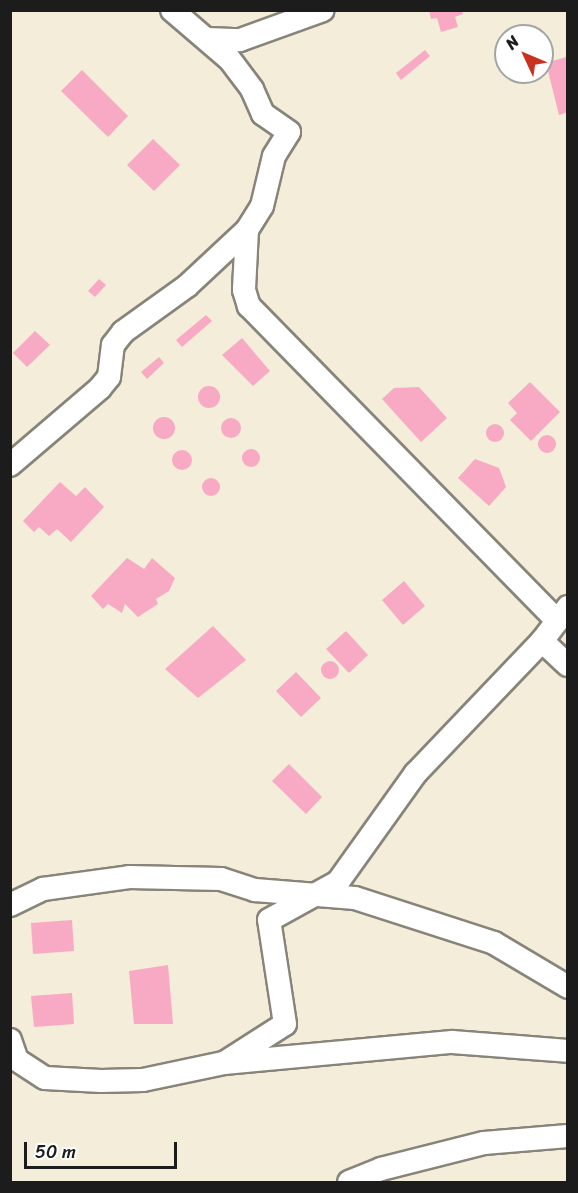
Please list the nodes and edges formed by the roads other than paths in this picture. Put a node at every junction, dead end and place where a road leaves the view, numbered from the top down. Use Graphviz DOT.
graph roads {
  1 [pos="172,10"];
  2 [pos="323,10"];
  3 [pos="207,39"];
  4 [pos="247,230"];
  5 [pos="10,465"];
  6 [pos="562,613"];
  7 [pos="542,641"];
  8 [pos="567,665"];
  9 [pos="316,897"];
  10 [pos="10,905"];
  11 [pos="567,987"];
  12 [pos="10,1040"];
  13 [pos="563,1049"];
  14 [pos="224,1063"];
  15 [pos="567,1136"];
  16 [pos="484,1143"];
  17 [pos="349,1182"];
  18 [pos="375,1182"];
  1 -- 3 [label="street"];
  2 -- 3 [label="street"];
  3 -- 4 [label="street"];
  4 -- 5 [label="street"];
  4 -- 6 [label="street"];
  6 -- 7 [label="street"];
  7 -- 8 [label="street"];
  7 -- 9 [label="street"];
  9 -- 10 [label="street"];
  9 -- 11 [label="street"];
  9 -- 14 [label="street"];
  12 -- 14 [label="street"];
  13 -- 14 [label="street"];
  15 -- 16 [label="street"];
  16 -- 17 [label="street"];
  16 -- 18 [label="street"];
}
